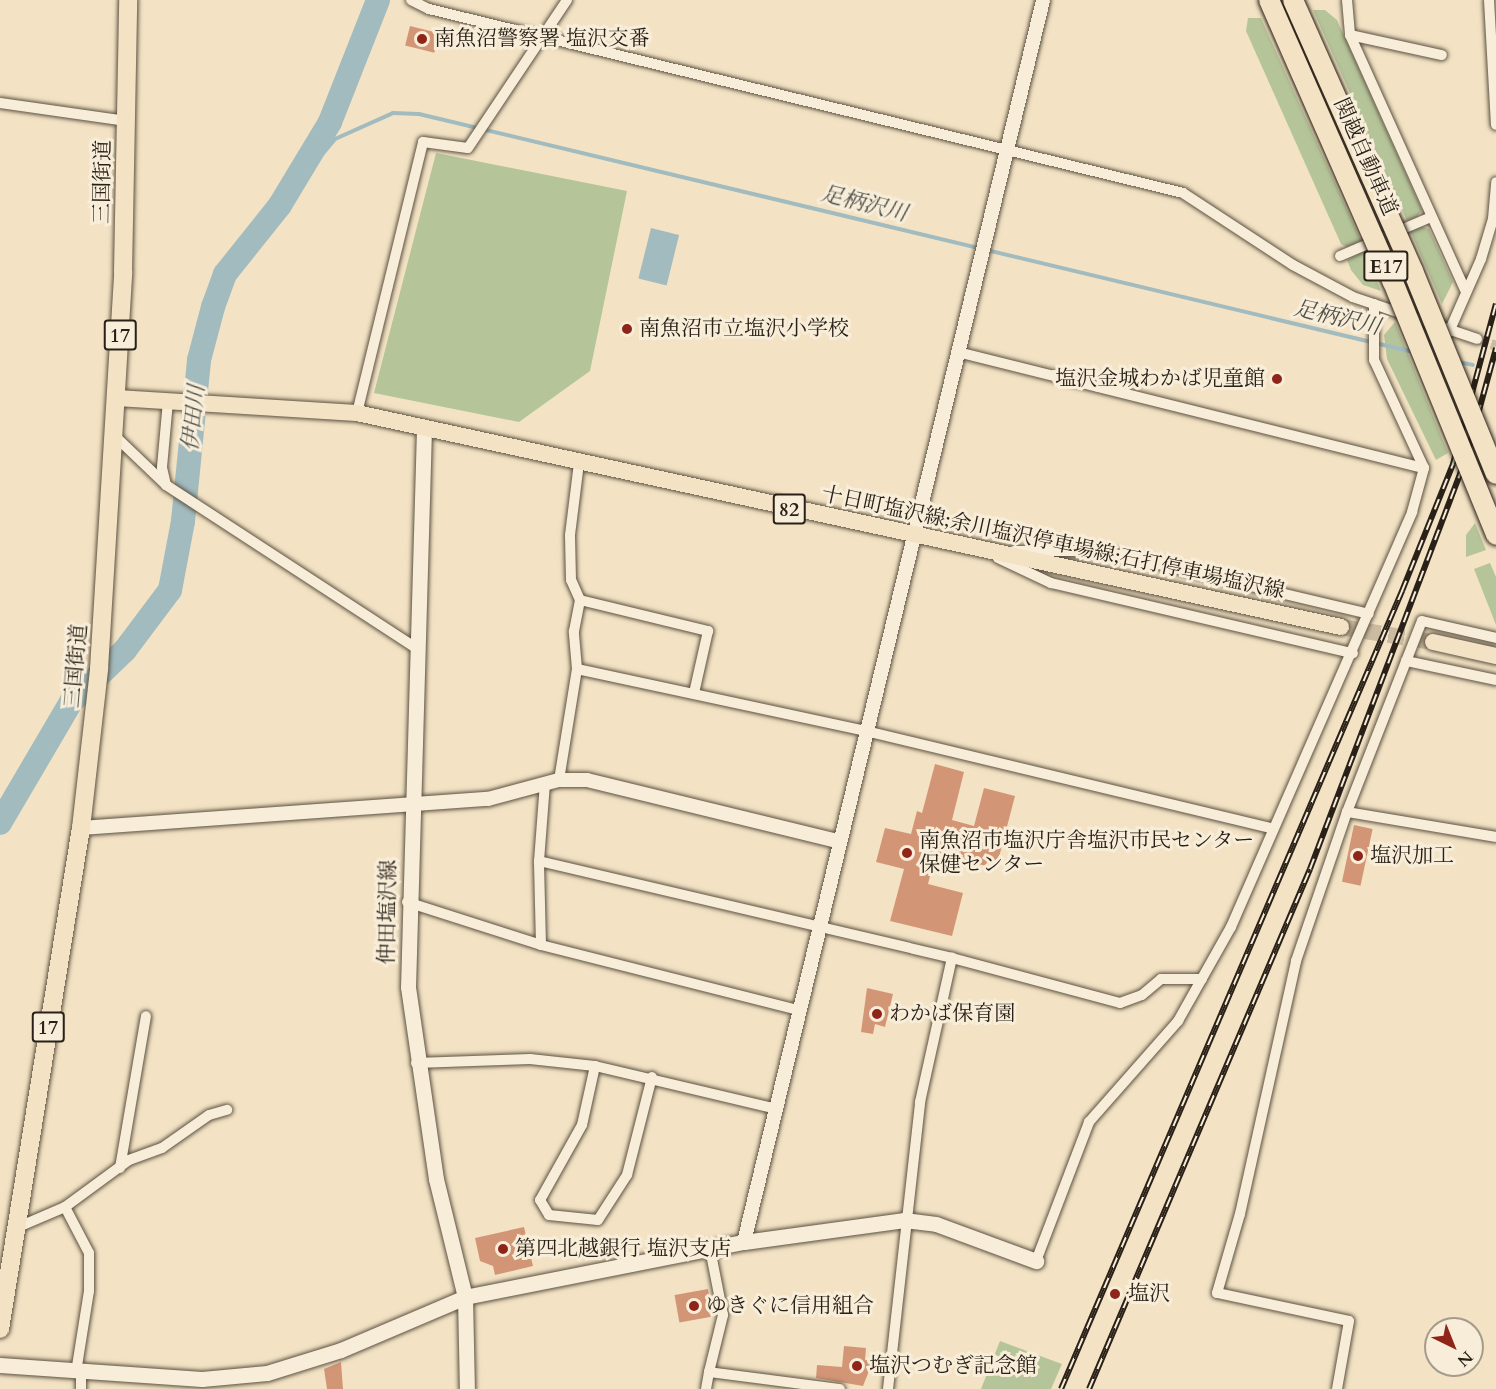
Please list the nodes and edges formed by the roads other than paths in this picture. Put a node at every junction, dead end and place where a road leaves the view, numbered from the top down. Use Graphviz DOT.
graph roads {
  1 [pos="128,0"];
  2 [pos="411,0"];
  3 [pos="567,0"];
  4 [pos="1043,0"];
  5 [pos="1269,0"];
  6 [pos="1293,0"];
  7 [pos="1347,0"];
  8 [pos="1489,0"];
  9 [pos="542,35"];
  10 [pos="1350,35"];
  11 [pos="1442,55"];
  12 [pos="0,103"];
  13 [pos="127,120"];
  14 [pos="1496,125"];
  15 [pos="1011,147"];
  16 [pos="1496,182"];
  17 [pos="1431,217"];
  18 [pos="1340,256"];
  19 [pos="1465,290"];
  20 [pos="1374,304"];
  21 [pos="1449,332"];
  22 [pos="1477,339"];
  23 [pos="958,352"];
  24 [pos="117,398"];
  25 [pos="168,401"];
  26 [pos="357,413"];
  27 [pos="424,429"];
  28 [pos="116,437"];
  29 [pos="579,464"];
  30 [pos="1424,468"];
  31 [pos="1496,474"];
  32 [pos="166,485"];
  33 [pos="1496,535"];
  34 [pos="913,536"];
  35 [pos="986,552"];
  36 [pos="580,600"];
  37 [pos="1370,614"];
  38 [pos="1341,627"];
  39 [pos="1495,640"];
  40 [pos="1433,642"];
  41 [pos="416,648"];
  42 [pos="1353,653"];
  43 [pos="1496,656"];
  44 [pos="1406,661"];
  45 [pos="577,669"];
  46 [pos="1496,680"];
  47 [pos="694,693"];
  48 [pos="866,731"];
  49 [pos="552,782"];
  50 [pos="414,806"];
  51 [pos="1347,812"];
  52 [pos="81,828"];
  53 [pos="1273,829"];
  54 [pos="1496,837"];
  55 [pos="838,841"];
  56 [pos="539,861"];
  57 [pos="407,902"];
  58 [pos="819,926"];
  59 [pos="541,945"];
  60 [pos="952,958"];
  61 [pos="1202,980"];
  62 [pos="798,1010"];
  63 [pos="146,1016"];
  64 [pos="416,1064"];
  65 [pos="595,1066"];
  66 [pos="652,1077"];
  67 [pos="772,1108"];
  68 [pos="227,1110"];
  69 [pos="120,1168"];
  70 [pos="65,1207"];
  71 [pos="904,1220"];
  72 [pos="16,1228"];
  73 [pos="744,1242"];
  74 [pos="710,1249"];
  75 [pos="1036,1261"];
  76 [pos="465,1297"];
  77 [pos="0,1329"];
  78 [pos="0,1365"];
  79 [pos="710,1372"];
  80 [pos="79,1373"];
  81 [pos="81,1389"];
  82 [pos="466,1389"];
  83 [pos="706,1389"];
  84 [pos="840,1389"];
  85 [pos="888,1389"];
  86 [pos="1337,1389"];
  1 -- 13 [label="highway, 三国街道 / 17"];
  2 -- 9 [label="street"];
  3 -- 9 [label="street"];
  4 -- 15 [label="street"];
  5 -- 33 [label="highway, 関越自動車道 / E17, bridge"];
  6 -- 31 [label="highway, 関越自動車道 / E17, bridge"];
  7 -- 10 [label="street"];
  8 -- 14 [label="street"];
  9 -- 15 [label="street"];
  9 -- 26 [label="street"];
  10 -- 11 [label="street"];
  10 -- 17 [label="street"];
  12 -- 13 [label="street"];
  13 -- 24 [label="highway, 三国街道 / 17"];
  15 -- 20 [label="street"];
  15 -- 23 [label="street"];
  16 -- 19 [label="street"];
  17 -- 18 [label="street"];
  17 -- 19 [label="street"];
  19 -- 21 [label="street"];
  20 -- 21 [label="street"];
  20 -- 30 [label="street"];
  21 -- 22 [label="street"];
  23 -- 30 [label="street"];
  23 -- 34 [label="street"];
  24 -- 25 [label="main road, 十日町塩沢線;余川塩沢停車場線;石打停車場塩沢線 / 82"];
  24 -- 28 [label="highway, 三国街道 / 17"];
  25 -- 26 [label="main road, 十日町塩沢線;余川塩沢停車場線;石打停車場塩沢線 / 82"];
  25 -- 32 [label="street"];
  26 -- 27 [label="main road, 十日町塩沢線;余川塩沢停車場線;石打停車場塩沢線 / 82"];
  27 -- 29 [label="main road, 十日町塩沢線;余川塩沢停車場線;石打停車場塩沢線 / 82"];
  27 -- 41 [label="main road, 仲田塩沢線"];
  28 -- 32 [label="street"];
  28 -- 52 [label="highway, 三国街道 / 17"];
  29 -- 34 [label="main road, 十日町塩沢線;余川塩沢停車場線;石打停車場塩沢線 / 82"];
  29 -- 36 [label="street"];
  30 -- 37 [label="street"];
  32 -- 41 [label="street"];
  34 -- 35 [label="main road, 十日町塩沢線;余川塩沢停車場線;石打停車場塩沢線 / 82"];
  34 -- 48 [label="street"];
  35 -- 37 [label="street"];
  35 -- 38 [label="main road, 十日町塩沢線;余川塩沢停車場線;石打停車場塩沢線 / 82"];
  35 -- 42 [label="street"];
  36 -- 45 [label="street"];
  36 -- 47 [label="street"];
  37 -- 42 [label="street"];
  39 -- 44 [label="street"];
  40 -- 43 [label="main road"];
  41 -- 50 [label="main road, 仲田塩沢線"];
  42 -- 53 [label="street"];
  44 -- 46 [label="street"];
  44 -- 51 [label="street"];
  45 -- 47 [label="street"];
  45 -- 49 [label="street"];
  47 -- 48 [label="street"];
  48 -- 53 [label="street"];
  48 -- 55 [label="street"];
  49 -- 50 [label="street"];
  49 -- 55 [label="street"];
  49 -- 56 [label="street"];
  50 -- 52 [label="street"];
  50 -- 57 [label="main road, 仲田塩沢線"];
  51 -- 54 [label="street"];
  51 -- 86 [label="street"];
  52 -- 72 [label="highway, 三国街道 / 17"];
  53 -- 61 [label="street"];
  55 -- 58 [label="street"];
  56 -- 58 [label="street"];
  56 -- 59 [label="street"];
  57 -- 59 [label="street"];
  57 -- 64 [label="main road, 仲田塩沢線"];
  58 -- 60 [label="street"];
  58 -- 62 [label="street"];
  59 -- 62 [label="street"];
  60 -- 61 [label="street"];
  60 -- 71 [label="street"];
  61 -- 75 [label="street"];
  62 -- 67 [label="street"];
  63 -- 69 [label="street"];
  64 -- 65 [label="street"];
  64 -- 76 [label="main road, 仲田塩沢線"];
  65 -- 66 [label="street"];
  65 -- 66 [label="street"];
  66 -- 67 [label="street"];
  67 -- 73 [label="street"];
  68 -- 69 [label="street"];
  69 -- 70 [label="street"];
  70 -- 72 [label="street"];
  70 -- 80 [label="street"];
  71 -- 73 [label="main road"];
  71 -- 75 [label="main road"];
  71 -- 85 [label="street"];
  72 -- 77 [label="highway, 三国街道 / 17"];
  73 -- 74 [label="main road"];
  74 -- 76 [label="main road"];
  74 -- 79 [label="street"];
  76 -- 80 [label="main road"];
  76 -- 82 [label="main road, 仲田塩沢線"];
  78 -- 80 [label="main road"];
  79 -- 83 [label="street"];
  79 -- 84 [label="street"];
  80 -- 81 [label="street"];
}
